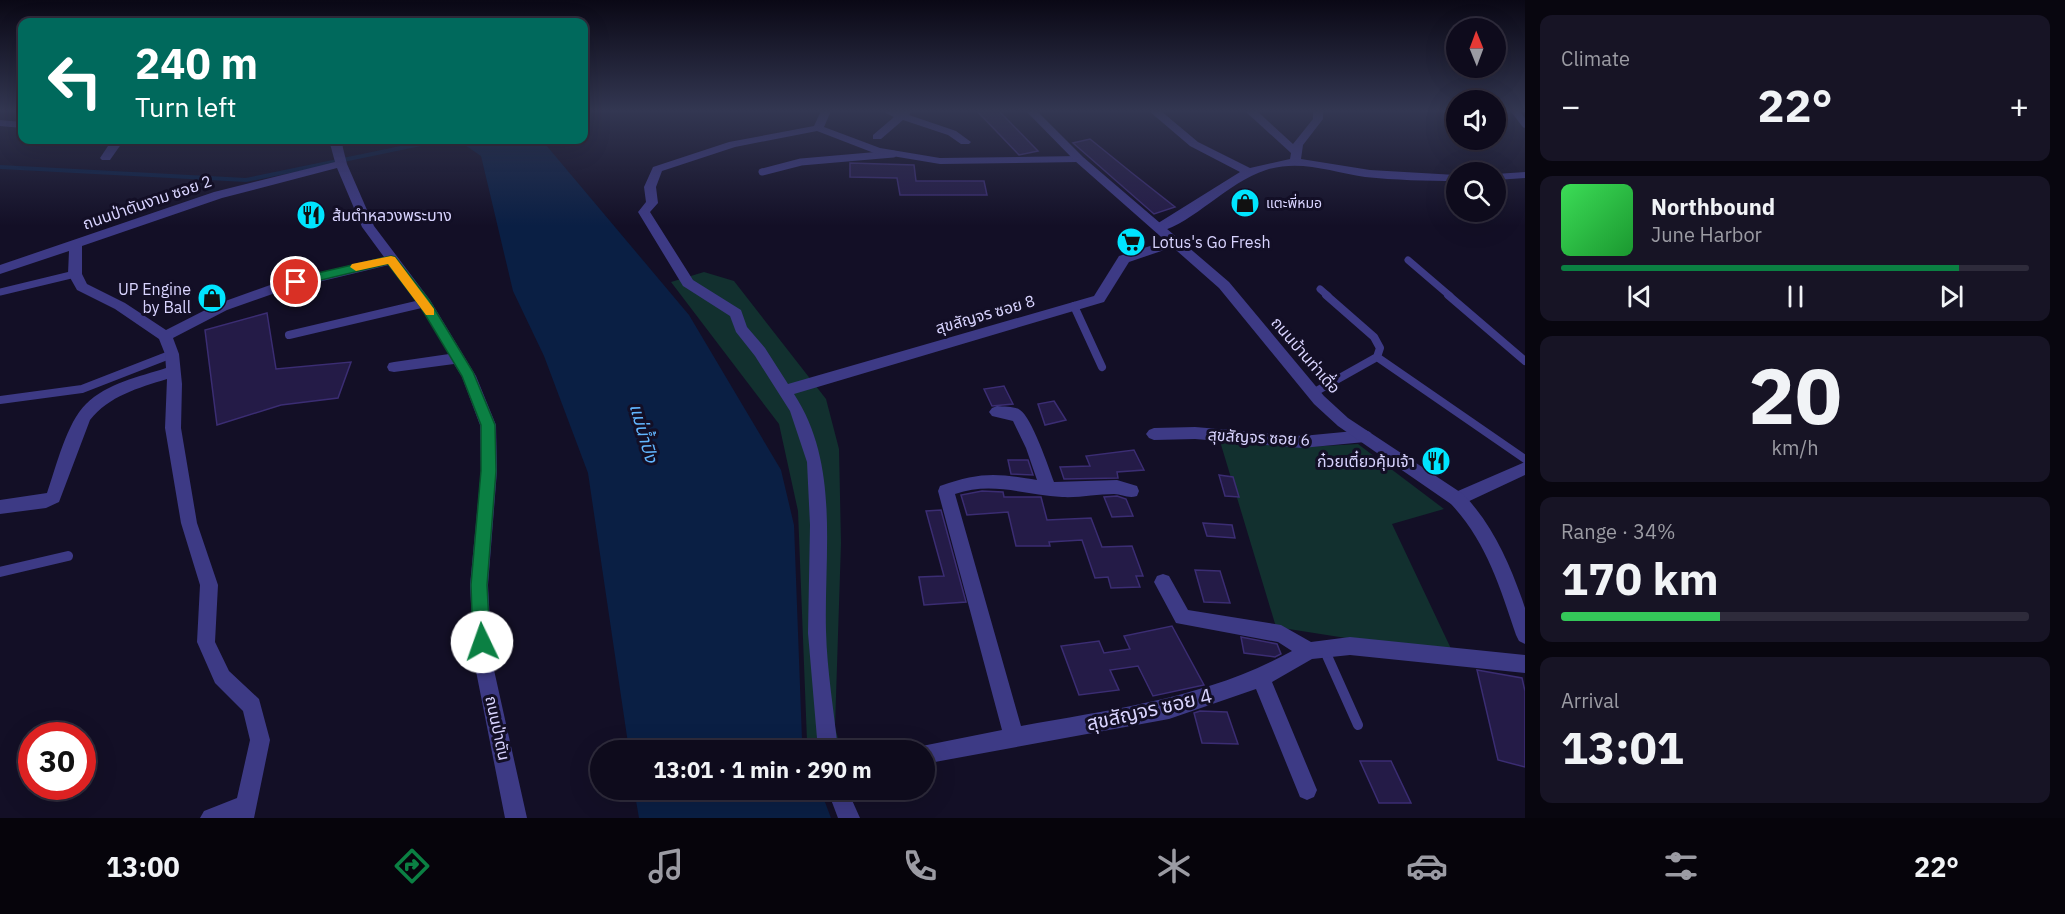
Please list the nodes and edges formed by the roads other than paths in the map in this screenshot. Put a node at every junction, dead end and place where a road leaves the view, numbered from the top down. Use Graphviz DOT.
graph roads {
  1 [pos="111,149"];
  2 [pos="717,149"];
  3 [pos="879,149"];
  4 [pos="1070,149"];
  5 [pos="1204,149"];
  6 [pos="1287,149"];
  7 [pos="1297,149"];
  8 [pos="338,151"];
  9 [pos="893,154"];
  10 [pos="1295,157"];
  11 [pos="105,158"];
  12 [pos="1079,159"];
  13 [pos="762,172"];
  14 [pos="1249,172"];
  15 [pos="1525,175"];
  16 [pos="1506,176"];
  17 [pos="1446,178"];
  18 [pos="1159,228"];
  19 [pos="1174,242"];
  20 [pos="75,244"];
  21 [pos="391,260"];
  22 [pos="1408,260"];
  23 [pos="0,270"];
  24 [pos="75,274"];
  25 [pos="1320,289"];
  26 [pos="0,292"];
  27 [pos="425,303"];
  28 [pos="1074,306"];
  29 [pos="289,335"];
  30 [pos="165,336"];
  31 [pos="172,354"];
  32 [pos="1377,357"];
  33 [pos="458,358"];
  34 [pos="1525,361"];
  35 [pos="394,367"];
  36 [pos="1102,367"];
  37 [pos="174,371"];
  38 [pos="785,391"];
  39 [pos="1313,393"];
  40 [pos="0,399"];
  41 [pos="997,412"];
  42 [pos="1154,434"];
  43 [pos="1365,436"];
  44 [pos="1525,459"];
  45 [pos="1525,468"];
  46 [pos="1048,487"];
  47 [pos="1131,491"];
  48 [pos="1457,499"];
  49 [pos="0,507"];
  50 [pos="68,556"];
  51 [pos="0,572"];
  52 [pos="1163,582"];
  53 [pos="1525,635"];
  54 [pos="1316,650"];
  55 [pos="1525,664"];
  56 [pos="1261,678"];
  57 [pos="1358,725"];
  58 [pos="1014,738"];
  59 [pos="827,740"];
  60 [pos="935,752"];
  61 [pos="1307,790"];
  62 [pos="842,800"];
  63 [pos="244,812"];
  64 [pos="211,818"];
  65 [pos="516,818"];
  66 [pos="849,818"];
  1 -- 11 [label="street"];
  2 -- 38 [label="street"];
  3 -- 9 [label="street"];
  4 -- 12 [label="street, ถนนบ้านท่าเดื่อ"];
  5 -- 14 [label="street"];
  6 -- 10 [label="street"];
  7 -- 10 [label="street"];
  8 -- 20 [label="street, ถนนป่าตันงาม ซอย 2"];
  8 -- 21 [label="street, ถนนป่าตัน"];
  9 -- 12 [label="street"];
  9 -- 13 [label="lane"];
  10 -- 14 [label="street"];
  10 -- 17 [label="street"];
  12 -- 18 [label="street, ถนนบ้านท่าเดื่อ"];
  14 -- 18 [label="street"];
  15 -- 16 [label="street"];
  18 -- 19 [label="street, ถนนบ้านท่าเดื่อ"];
  19 -- 28 [label="street, สุขสัญจร ซอย 8"];
  19 -- 39 [label="street, ถนนบ้านท่าเดื่อ"];
  20 -- 23 [label="street, ถนนป่าตันงาม ซอย 2"];
  20 -- 24 [label="street"];
  21 -- 27 [label="street, ถนนป่าตัน"];
  21 -- 30 [label="street"];
  22 -- 34 [label="lane"];
  24 -- 26 [label="lane"];
  24 -- 30 [label="street"];
  25 -- 32 [label="lane"];
  27 -- 29 [label="lane"];
  27 -- 33 [label="street, ถนนป่าตัน"];
  28 -- 36 [label="lane"];
  28 -- 38 [label="street, สุขสัญจร ซอย 8"];
  30 -- 31 [label="street"];
  31 -- 37 [label="street"];
  31 -- 40 [label="lane"];
  32 -- 39 [label="lane"];
  32 -- 44 [label="lane"];
  33 -- 35 [label="street"];
  33 -- 65 [label="street, ถนนป่าตัน"];
  37 -- 49 [label="street"];
  37 -- 63 [label="street"];
  38 -- 59 [label="street"];
  39 -- 43 [label="street, ถนนบ้านท่าเดื่อ"];
  41 -- 46 [label="street"];
  42 -- 43 [label="street, สุขสัญจร ซอย 6"];
  43 -- 48 [label="street, ถนนบ้านท่าเดื่อ"];
  45 -- 48 [label="street"];
  46 -- 47 [label="street"];
  46 -- 58 [label="street"];
  48 -- 53 [label="street, ถนนบ้านท่าเดื่อ"];
  50 -- 51 [label="lane"];
  52 -- 54 [label="street"];
  54 -- 55 [label="street, สุขสัญจร ซอย 4"];
  54 -- 56 [label="street, สุขสัญจร ซอย 4"];
  54 -- 57 [label="lane"];
  56 -- 58 [label="street, สุขสัญจร ซอย 4"];
  56 -- 61 [label="street"];
  58 -- 60 [label="street, สุขสัญจร ซอย 4"];
  62 -- 66 [label="street"];
  63 -- 64 [label="street"];
}
